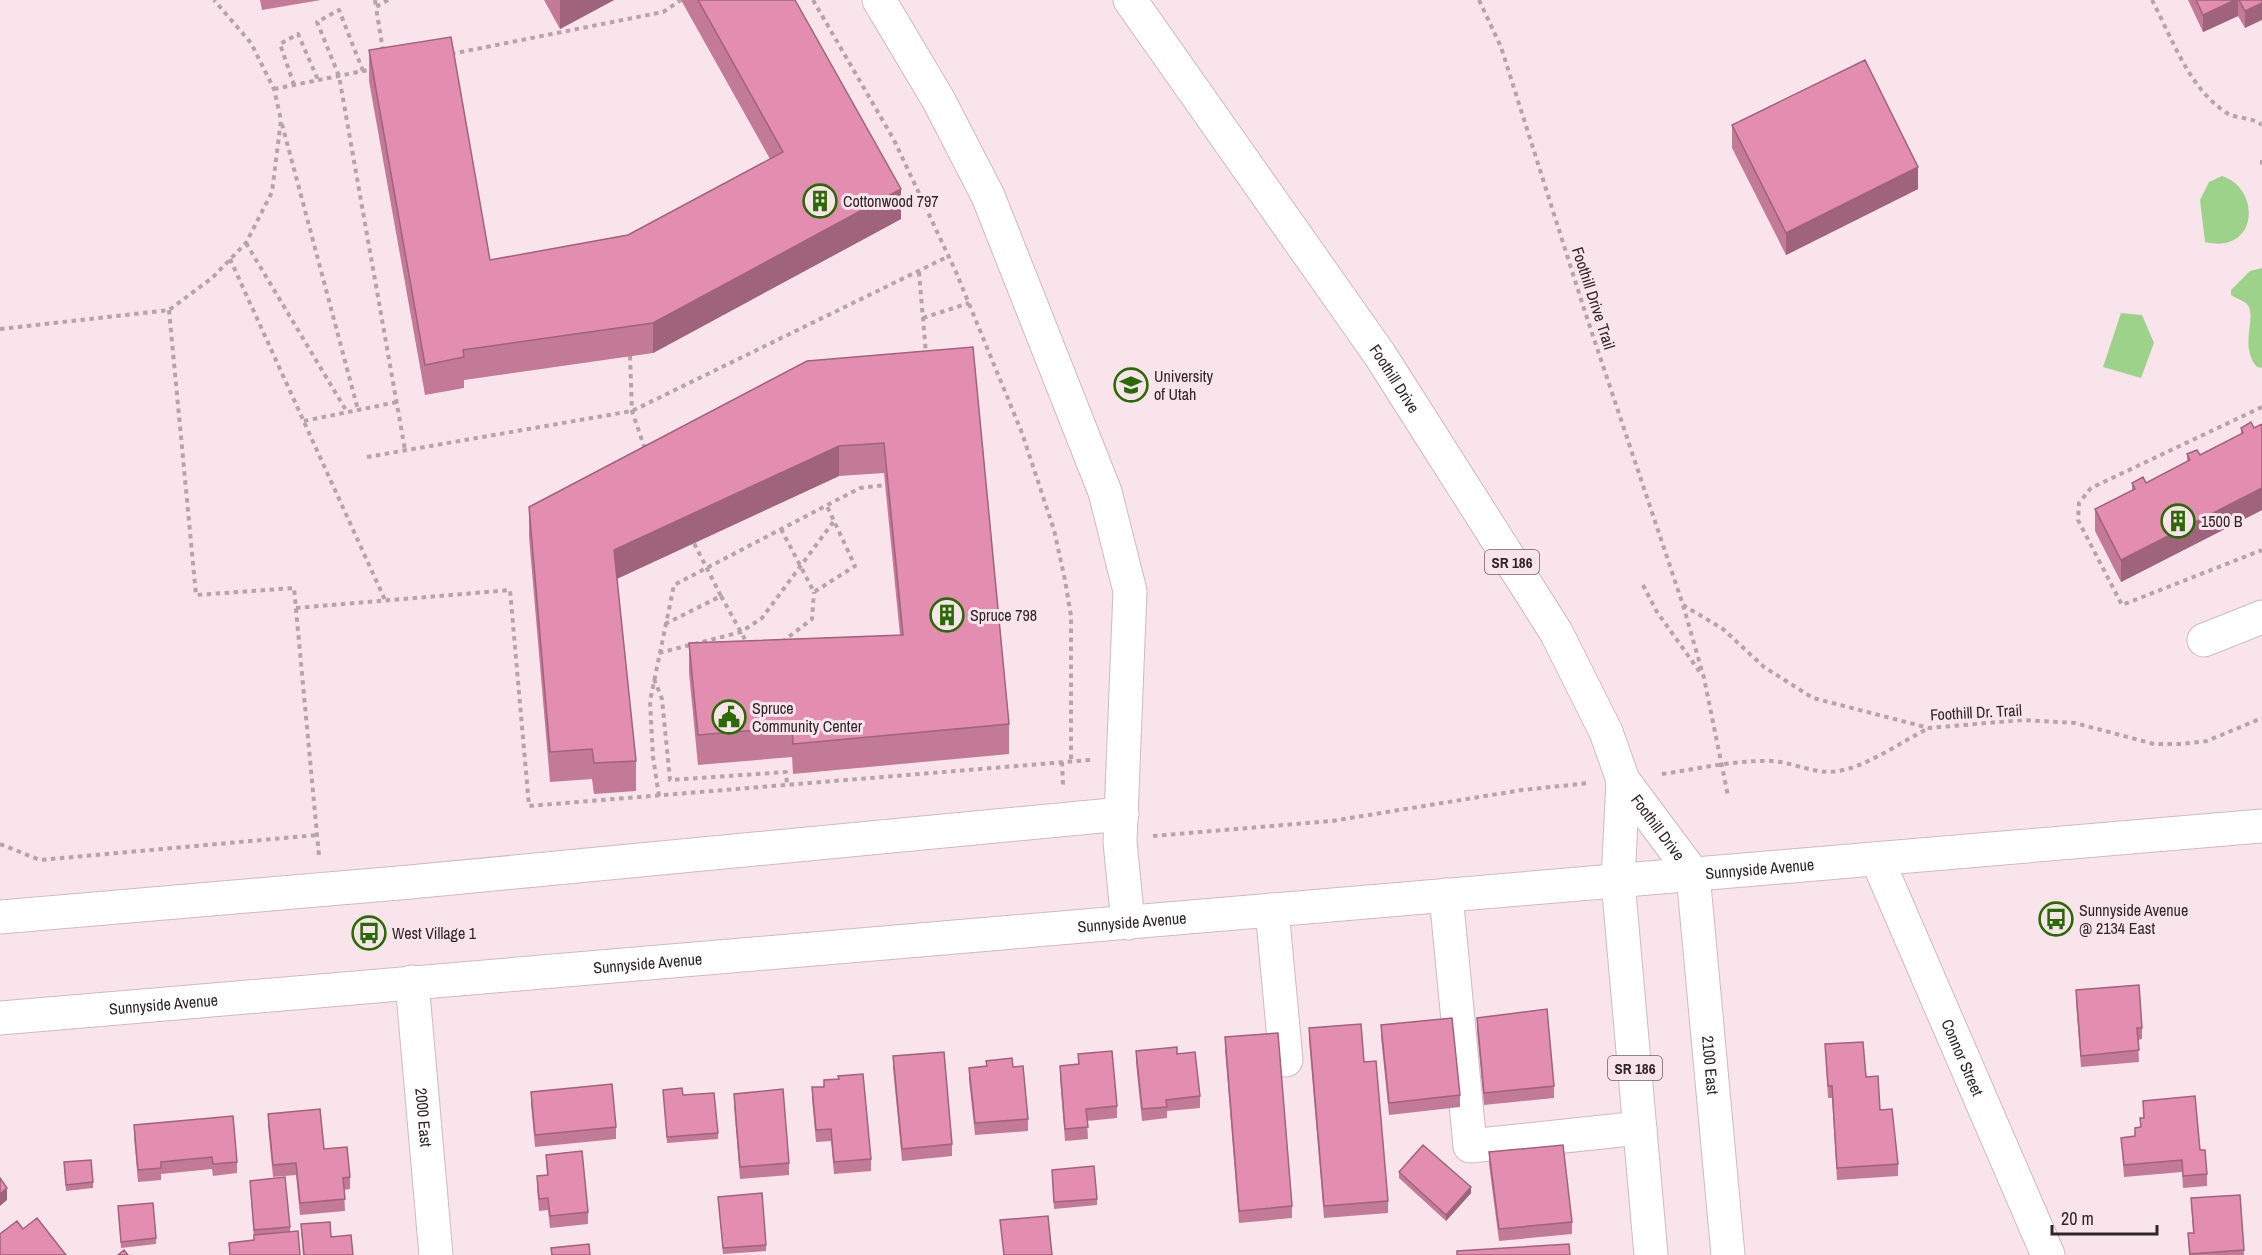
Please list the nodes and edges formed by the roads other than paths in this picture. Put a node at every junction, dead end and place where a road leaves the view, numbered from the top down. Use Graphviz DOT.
graph roads {
  1 [pos="879,0"];
  2 [pos="1130,0"];
  3 [pos="2262,617"];
  4 [pos="2204,640"];
  5 [pos="1623,780"];
  6 [pos="1122,814"];
  7 [pos="2262,826"];
  8 [pos="1877,859"];
  9 [pos="1693,874"];
  10 [pos="1618,881"];
  11 [pos="1446,896"];
  12 [pos="1272,910"];
  13 [pos="0,917"];
  14 [pos="1128,923"];
  15 [pos="412,982"];
  16 [pos="0,1018"];
  17 [pos="1286,1060"];
  18 [pos="1640,1128"];
  19 [pos="436,1255"];
  20 [pos="1651,1255"];
  21 [pos="1728,1255"];
  22 [pos="2048,1255"];
  1 -- 6 [label="main road"];
  2 -- 5 [label="main road, Foothill Drive / SR 186"];
  3 -- 4 [label="main road"];
  5 -- 9 [label="main road, Foothill Drive / SR 186"];
  5 -- 10 [label="main road, Foothill Drive / SR 186"];
  6 -- 13 [label="main road"];
  6 -- 14 [label="main road"];
  7 -- 8 [label="main road, Sunnyside Avenue"];
  8 -- 9 [label="main road, Sunnyside Avenue"];
  8 -- 22 [label="main road, Connor Street"];
  9 -- 10 [label="main road, Sunnyside Avenue"];
  9 -- 21 [label="main road, 2100 East"];
  10 -- 11 [label="main road, Sunnyside Avenue"];
  10 -- 18 [label="main road, SR 186"];
  11 -- 12 [label="main road, Sunnyside Avenue"];
  11 -- 18 [label="main road"];
  12 -- 14 [label="main road, Sunnyside Avenue"];
  12 -- 17 [label="main road"];
  14 -- 15 [label="main road, Sunnyside Avenue"];
  15 -- 16 [label="main road, Sunnyside Avenue"];
  15 -- 19 [label="main road, 2000 East"];
  18 -- 20 [label="main road, SR 186"];
}
